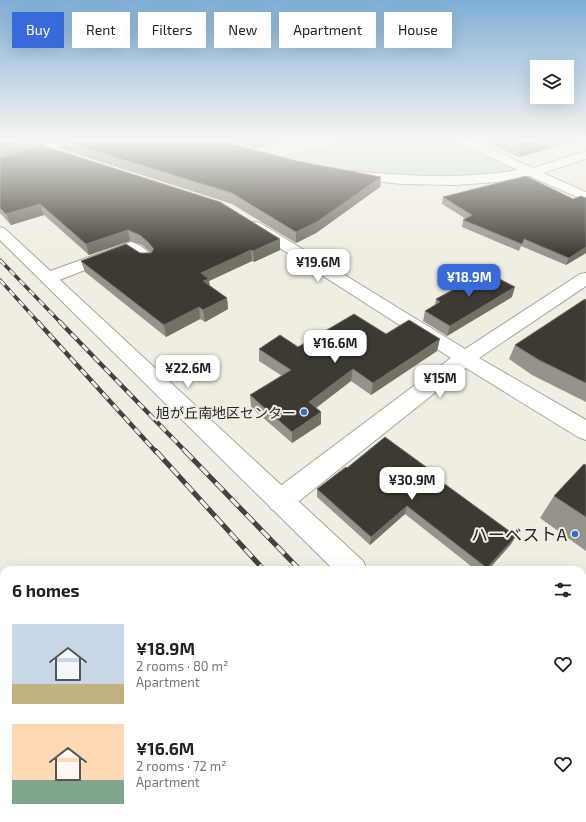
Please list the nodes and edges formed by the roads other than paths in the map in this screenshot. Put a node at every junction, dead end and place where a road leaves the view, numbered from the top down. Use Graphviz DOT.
graph roads {
  1 [pos="390,178"];
  2 [pos="491,178"];
  3 [pos="545,178"];
  4 [pos="586,198"];
  5 [pos="240,216"];
  6 [pos="0,232"];
  7 [pos="147,260"];
  8 [pos="48,278"];
  9 [pos="586,278"];
  10 [pos="465,358"];
  11 [pos="586,431"];
  12 [pos="280,500"];
  13 [pos="349,566"];
  1 -- 2 [label="street"];
  3 -- 4 [label="street"];
  5 -- 10 [label="street"];
  6 -- 8 [label="street"];
  7 -- 8 [label="street"];
  8 -- 12 [label="street"];
  9 -- 10 [label="street"];
  10 -- 11 [label="street"];
  10 -- 12 [label="street"];
  12 -- 13 [label="street"];
}
